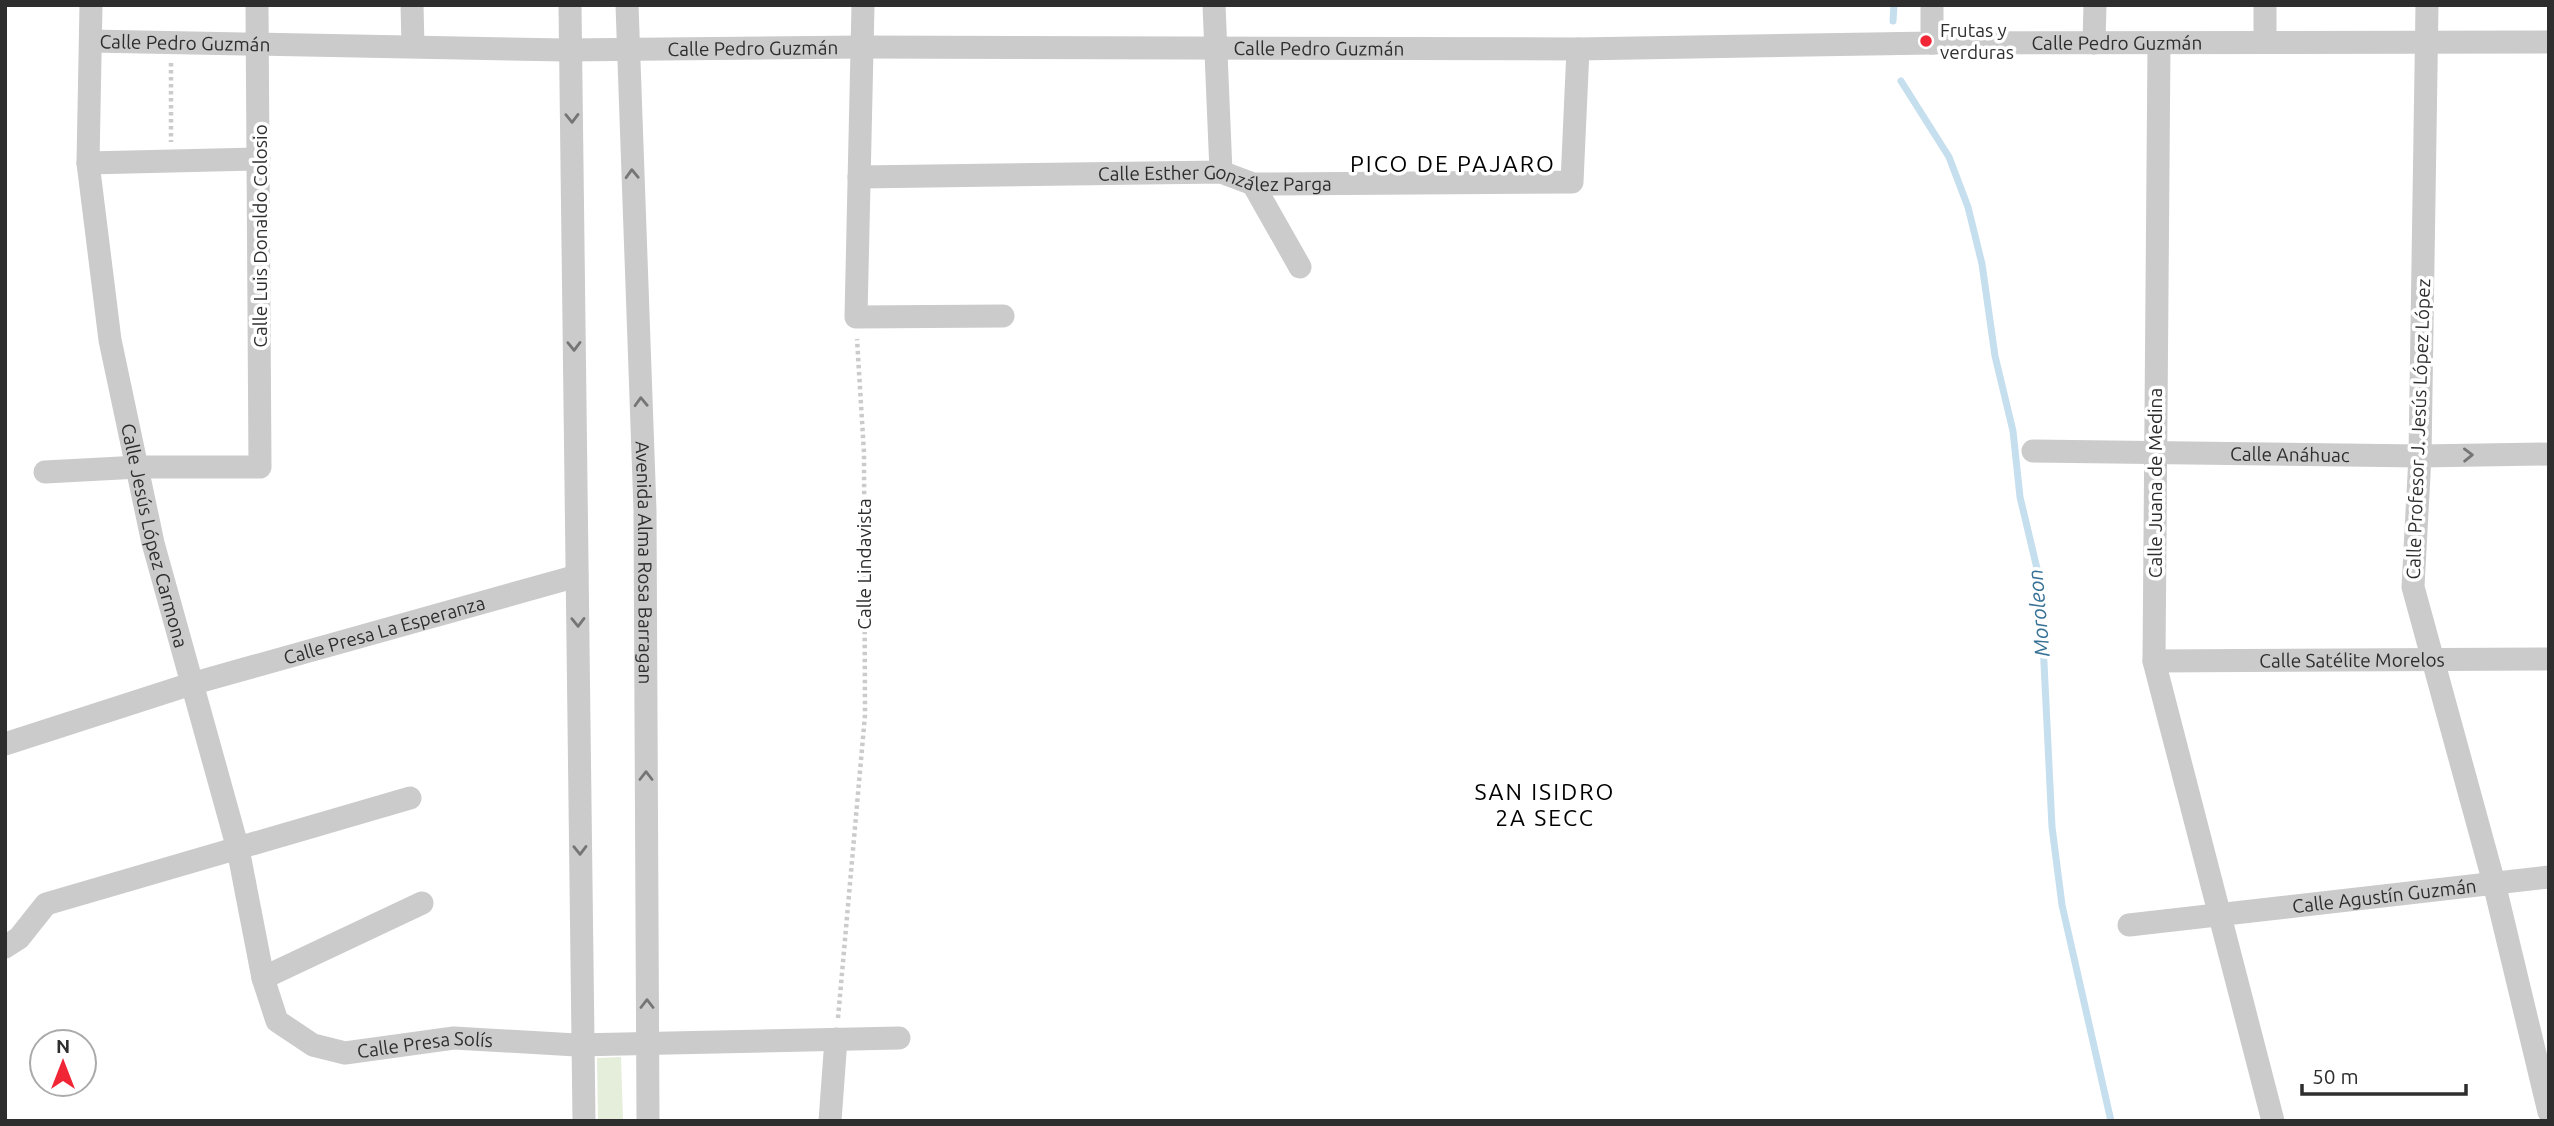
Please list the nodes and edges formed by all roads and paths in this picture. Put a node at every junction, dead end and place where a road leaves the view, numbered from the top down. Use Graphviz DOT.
graph roads {
  1 [pos="91,5"];
  2 [pos="257,5"];
  3 [pos="412,5"];
  4 [pos="570,5"];
  5 [pos="627,5"];
  6 [pos="863,5"];
  7 [pos="1213,5"];
  8 [pos="1932,5"];
  9 [pos="2095,5"];
  10 [pos="2264,5"];
  11 [pos="2427,5"];
  12 [pos="91,41"];
  13 [pos="2427,41"];
  14 [pos="2265,42"];
  15 [pos="2549,42"];
  16 [pos="1932,43"];
  17 [pos="259,44"];
  18 [pos="2094,44"];
  19 [pos="2159,44"];
  20 [pos="171,45"];
  21 [pos="414,46"];
  22 [pos="861,47"];
  23 [pos="1214,49"];
  24 [pos="1578,49"];
  25 [pos="571,50"];
  26 [pos="628,50"];
  27 [pos="259,159"];
  28 [pos="171,162"];
  29 [pos="88,163"];
  30 [pos="1221,172"];
  31 [pos="859,177"];
  32 [pos="1253,184"];
  33 [pos="1300,267"];
  34 [pos="1003,316"];
  35 [pos="856,317"];
  36 [pos="2032,451"];
  37 [pos="2155,452"];
  38 [pos="2549,454"];
  39 [pos="2420,456"];
  40 [pos="139,467"];
  41 [pos="45,472"];
  42 [pos="577,576"];
  43 [pos="2431,658"];
  44 [pos="2549,659"];
  45 [pos="2154,661"];
  46 [pos="191,684"];
  47 [pos="5,744"];
  48 [pos="410,798"];
  49 [pos="238,849"];
  50 [pos="2549,877"];
  51 [pos="2494,883"];
  52 [pos="422,903"];
  53 [pos="2221,914"];
  54 [pos="2129,925"];
  55 [pos="5,947"];
  56 [pos="263,978"];
  57 [pos="277,1021"];
  58 [pos="899,1038"];
  59 [pos="836,1039"];
  60 [pos="583,1044"];
  61 [pos="648,1044"];
  62 [pos="2549,1112"];
  63 [pos="584,1121"];
  64 [pos="648,1121"];
  65 [pos="830,1121"];
  66 [pos="2273,1121"];
  1 -- 12 [label="street, Calle Jesús López Carmona"];
  2 -- 17 [label="street, Calle Luis Donaldo Colosio"];
  3 -- 21 [label="street"];
  4 -- 25 [label="street"];
  5 -- 26 [label="street, Avenida Alma Rosa Barragan"];
  6 -- 22 [label="street"];
  7 -- 23 [label="street"];
  8 -- 16 [label="street"];
  9 -- 18 [label="street"];
  10 -- 14 [label="street"];
  11 -- 13 [label="street, Calle Profesor J. Jesús López López"];
  12 -- 20 [label="street, Calle Pedro Guzmán"];
  12 -- 29 [label="street, Calle Jesús López Carmona"];
  13 -- 14 [label="street, Calle Pedro Guzmán"];
  13 -- 15 [label="street, Calle Pedro Guzmán"];
  13 -- 39 [label="street, Calle Profesor J. Jesús López López"];
  14 -- 19 [label="street, Calle Pedro Guzmán"];
  16 -- 18 [label="street, Calle Pedro Guzmán"];
  16 -- 24 [label="street, Calle Pedro Guzmán"];
  17 -- 20 [label="street, Calle Pedro Guzmán"];
  17 -- 21 [label="street, Calle Pedro Guzmán"];
  17 -- 27 [label="street, Calle Luis Donaldo Colosio"];
  18 -- 19 [label="street, Calle Pedro Guzmán"];
  19 -- 37 [label="street, Calle Juana de Medina"];
  20 -- 28 [label="path"];
  21 -- 25 [label="street, Calle Pedro Guzmán"];
  22 -- 23 [label="street, Calle Pedro Guzmán"];
  22 -- 26 [label="street, Calle Pedro Guzmán"];
  22 -- 31 [label="street"];
  23 -- 24 [label="street, Calle Pedro Guzmán"];
  23 -- 30 [label="street"];
  24 -- 32 [label="street, Calle Esther González Parga"];
  25 -- 26 [label="street, Calle Pedro Guzmán"];
  25 -- 42 [label="street, one-way"];
  61 -- 26 [label="street, Avenida Alma Rosa Barragan, one-way"];
  27 -- 28 [label="street"];
  27 -- 40 [label="street, Calle Luis Donaldo Colosio"];
  28 -- 29 [label="street"];
  29 -- 40 [label="street, Calle Jesús López Carmona"];
  30 -- 31 [label="street, Calle Esther González Parga"];
  30 -- 32 [label="street, Calle Esther González Parga"];
  31 -- 35 [label="street"];
  32 -- 33 [label="street"];
  34 -- 35 [label="street"];
  35 -- 59 [label="path, Calle Lindavista"];
  36 -- 37 [label="street, Calle Anáhuac"];
  37 -- 39 [label="street, Calle Anáhuac"];
  37 -- 45 [label="street, Calle Juana de Medina"];
  39 -- 38 [label="street, Calle Anáhuac, one-way"];
  39 -- 43 [label="street, Calle Profesor J. Jesús López López"];
  40 -- 41 [label="street"];
  40 -- 46 [label="street, Calle Jesús López Carmona"];
  42 -- 46 [label="street, Calle Presa La Esperanza"];
  42 -- 60 [label="street, one-way"];
  43 -- 44 [label="street, Calle Satélite Morelos"];
  43 -- 45 [label="street, Calle Satélite Morelos"];
  43 -- 51 [label="street, Calle Profesor J. Jesús López López"];
  45 -- 53 [label="street, Calle Juana de Medina"];
  46 -- 47 [label="street, Calle Presa La Esperanza"];
  46 -- 49 [label="street, Calle Jesús López Carmona"];
  48 -- 49 [label="street"];
  49 -- 55 [label="street"];
  49 -- 56 [label="street, Calle Jesús López Carmona"];
  50 -- 51 [label="street, Calle Agustín Guzmán"];
  51 -- 53 [label="street, Calle Agustín Guzmán"];
  51 -- 62 [label="street, Calle Profesor J. Jesús López López"];
  52 -- 56 [label="street"];
  53 -- 54 [label="street, Calle Agustín Guzmán"];
  53 -- 66 [label="street, Calle Juana de Medina"];
  56 -- 57 [label="street, Calle Jesús López Carmona"];
  57 -- 60 [label="street, Calle Presa Solís"];
  58 -- 59 [label="street, Calle Presa Solís"];
  59 -- 61 [label="street, Calle Presa Solís"];
  59 -- 65 [label="street"];
  60 -- 61 [label="street, Calle Presa Solís"];
  60 -- 63 [label="street"];
  61 -- 64 [label="street, Avenida Alma Rosa Barragan"];
}
